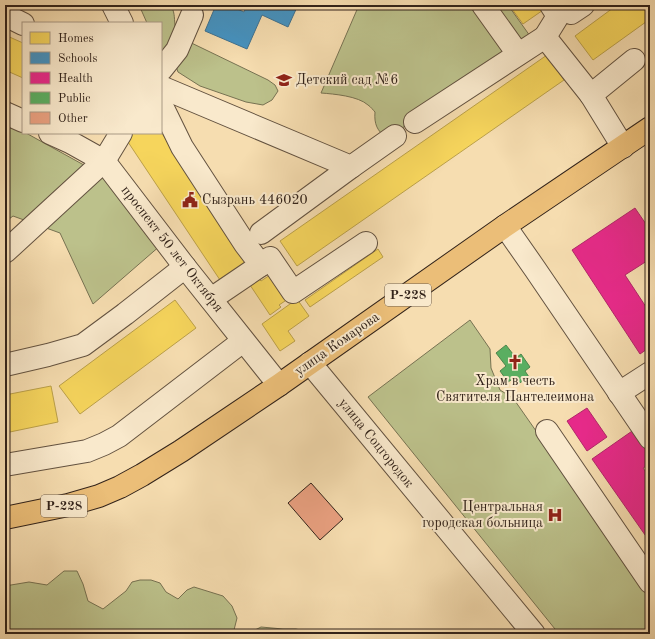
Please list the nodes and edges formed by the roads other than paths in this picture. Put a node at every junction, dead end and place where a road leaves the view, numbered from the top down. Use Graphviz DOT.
graph roads {
  1 [pos="113,5"];
  2 [pos="483,5"];
  3 [pos="551,5"];
  4 [pos="5,15"];
  5 [pos="192,15"];
  6 [pos="122,22"];
  7 [pos="22,24"];
  8 [pos="545,37"];
  9 [pos="518,54"];
  10 [pos="634,60"];
  11 [pos="162,69"];
  12 [pos="162,87"];
  13 [pos="591,95"];
  14 [pos="162,106"];
  15 [pos="5,113"];
  16 [pos="22,121"];
  17 [pos="415,122"];
  18 [pos="650,128"];
  19 [pos="52,134"];
  20 [pos="119,134"];
  21 [pos="395,136"];
  22 [pos="623,147"];
  23 [pos="104,161"];
  24 [pos="351,167"];
  25 [pos="505,226"];
  26 [pos="261,233"];
  27 [pos="366,242"];
  28 [pos="5,252"];
  29 [pos="261,265"];
  30 [pos="185,267"];
  31 [pos="211,299"];
  32 [pos="244,341"];
  33 [pos="310,363"];
  34 [pos="5,365"];
  35 [pos="650,373"];
  36 [pos="279,385"];
  37 [pos="619,393"];
  38 [pos="547,431"];
  39 [pos="650,438"];
  40 [pos="5,465"];
  41 [pos="5,518"];
  42 [pos="650,582"];
  43 [pos="534,634"];
  1 -- 6 [label="street"];
  2 -- 9 [label="street"];
  3 -- 8 [label="street"];
  4 -- 7 [label="street"];
  5 -- 11 [label="street"];
  8 -- 9 [label="street"];
  8 -- 13 [label="street"];
  9 -- 17 [label="street"];
  10 -- 13 [label="street"];
  12 -- 24 [label="street"];
  13 -- 22 [label="street"];
  14 -- 29 [label="street"];
  15 -- 16 [label="street"];
  18 -- 22 [label="main road, улица Комарова / Р-228"];
  19 -- 23 [label="street, проспект 50 лет Октября"];
  20 -- 23 [label="street"];
  21 -- 24 [label="street"];
  22 -- 25 [label="main road, улица Комарова / Р-228"];
  23 -- 28 [label="street"];
  23 -- 30 [label="street, проспект 50 лет Октября"];
  24 -- 26 [label="street"];
  25 -- 33 [label="main road, улица Комарова / Р-228"];
  25 -- 37 [label="street"];
  27 -- 29 [label="street"];
  29 -- 31 [label="street"];
  30 -- 31 [label="street, проспект 50 лет Октября"];
  30 -- 34 [label="street"];
  31 -- 32 [label="street, проспект 50 лет Октября"];
  32 -- 36 [label="street, проспект 50 лет Октября"];
  32 -- 40 [label="street"];
  33 -- 36 [label="main road, улица Комарова / Р-228"];
  33 -- 43 [label="street, улица Соцгородок"];
  35 -- 37 [label="street"];
  36 -- 41 [label="main road, улица Комарова / Р-228"];
  37 -- 39 [label="street"];
  38 -- 42 [label="street"];
}
